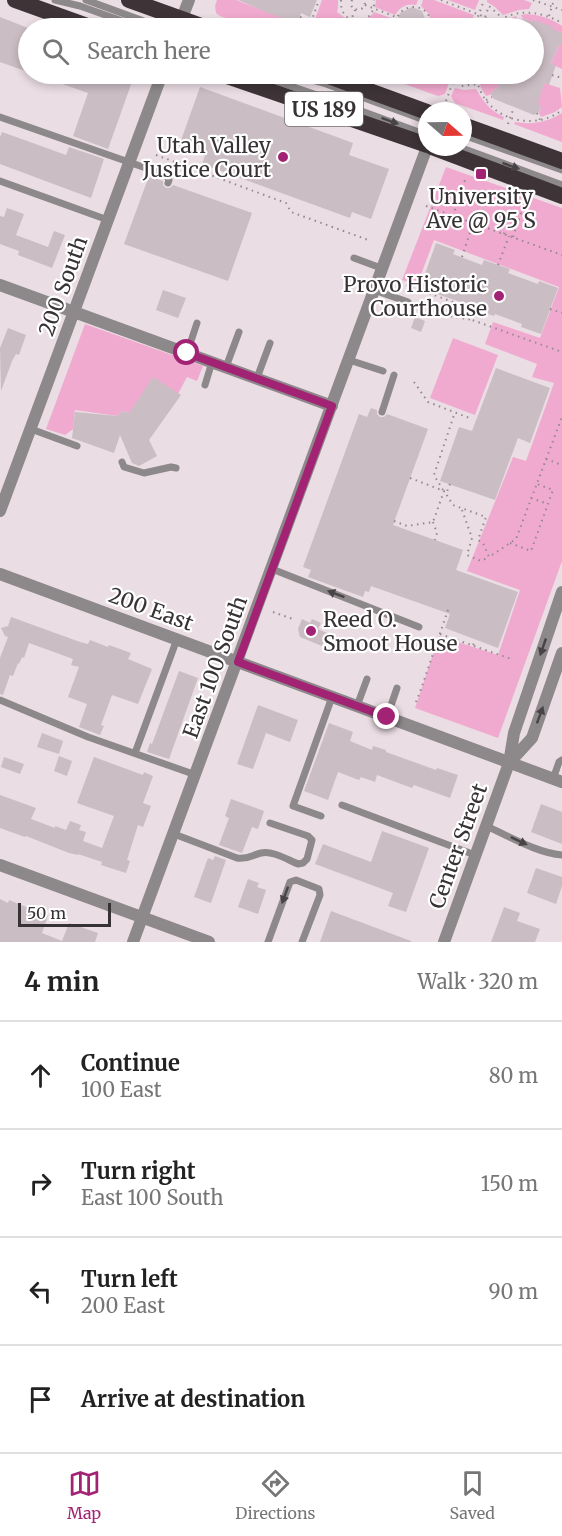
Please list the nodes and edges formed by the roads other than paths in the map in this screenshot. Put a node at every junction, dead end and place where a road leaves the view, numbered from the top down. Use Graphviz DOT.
graph roads {
  1 [pos="15,0"];
  2 [pos="55,0"];
  3 [pos="86,0"];
  4 [pos="129,0"];
  5 [pos="189,0"];
  6 [pos="65,18"];
  7 [pos="114,18"];
  8 [pos="136,18"];
  9 [pos="167,18"];
  10 [pos="182,18"];
  11 [pos="158,84"];
  12 [pos="250,84"];
  13 [pos="285,84"];
  14 [pos="326,84"];
  15 [pos="350,84"];
  16 [pos="418,109"];
  17 [pos="0,117"];
  18 [pos="418,118"];
  19 [pos="472,128"];
  20 [pos="418,132"];
  21 [pos="472,138"];
  22 [pos="418,143"];
  23 [pos="472,152"];
  24 [pos="423,156"];
  25 [pos="456,156"];
  26 [pos="562,161"];
  27 [pos="129,162"];
  28 [pos="562,170"];
  29 [pos="0,181"];
  30 [pos="168,183"];
  31 [pos="562,185"];
  32 [pos="562,196"];
  33 [pos="108,220"];
  34 [pos="354,258"];
  35 [pos="381,268"];
  36 [pos="0,285"];
  37 [pos="374,290"];
  38 [pos="408,302"];
  39 [pos="74,312"];
  40 [pos="197,323"];
  41 [pos="238,332"];
  42 [pos="270,343"];
  43 [pos="187,353"];
  44 [pos="349,360"];
  45 [pos="212,362"];
  46 [pos="226,367"];
  47 [pos="383,371"];
  48 [pos="394,375"];
  49 [pos="257,378"];
  50 [pos="205,385"];
  51 [pos="332,406"];
  52 [pos="382,412"];
  53 [pos="31,429"];
  54 [pos="77,446"];
  55 [pos="122,462"];
  56 [pos="176,468"];
  57 [pos="0,511"];
  58 [pos="272,569"];
  59 [pos="0,574"];
  60 [pos="562,592"];
  61 [pos="419,627"];
  62 [pos="177,639"];
  63 [pos="562,653"];
  64 [pos="238,662"];
  65 [pos="367,679"];
  66 [pos="397,688"];
  67 [pos="332,697"];
  68 [pos="0,700"];
  69 [pos="357,706"];
  70 [pos="387,717"];
  71 [pos="135,753"];
  72 [pos="562,760"];
  73 [pos="509,763"];
  74 [pos="196,775"];
  75 [pos="558,781"];
  76 [pos="342,805"];
  77 [pos="321,816"];
  78 [pos="270,823"];
  79 [pos="486,826"];
  80 [pos="174,834"];
  81 [pos="476,855"];
  82 [pos="562,855"];
  83 [pos="0,865"];
  84 [pos="143,917"];
  85 [pos="133,942"];
  86 [pos="209,942"];
  87 [pos="268,942"];
  88 [pos="302,942"];
  89 [pos="444,942"];
  1 -- 6 [label="highway"];
  2 -- 7 [label="lane"];
  3 -- 8 [label="lane"];
  4 -- 9 [label="highway"];
  5 -- 10 [label="street"];
  11 -- 27 [label="street, 200 South"];
  12 -- 22 [label="highway, US 189"];
  13 -- 20 [label="lane, one-way"];
  14 -- 18 [label="lane"];
  15 -- 16 [label="highway, US 189"];
  17 -- 27 [label="lane"];
  19 -- 26 [label="highway"];
  21 -- 28 [label="lane"];
  23 -- 31 [label="lane, one-way"];
  24 -- 35 [label="street, East 100 South"];
  25 -- 32 [label="highway"];
  27 -- 30 [label="lane"];
  27 -- 33 [label="street, 200 South"];
  29 -- 33 [label="lane"];
  33 -- 39 [label="street, 200 South"];
  34 -- 35 [label="lane"];
  35 -- 37 [label="street, East 100 South"];
  36 -- 39 [label="street"];
  37 -- 38 [label="lane"];
  37 -- 44 [label="street, East 100 South"];
  39 -- 43 [label="street"];
  39 -- 53 [label="street, 200 South"];
  40 -- 43 [label="lane"];
  41 -- 46 [label="lane"];
  42 -- 49 [label="lane"];
  43 -- 45 [label="street"];
  44 -- 47 [label="lane"];
  44 -- 51 [label="street, East 100 South"];
  45 -- 46 [label="street"];
  45 -- 50 [label="lane"];
  46 -- 49 [label="street"];
  48 -- 52 [label="lane"];
  49 -- 51 [label="street"];
  51 -- 58 [label="street, East 100 South"];
  53 -- 54 [label="lane"];
  53 -- 57 [label="street, 200 South"];
  55 -- 56 [label="lane"];
  61 -- 58 [label="lane, one-way"];
  58 -- 64 [label="street, East 100 South"];
  59 -- 62 [label="street, 200 East"];
  60 -- 73 [label="street, Center Street, one-way"];
  62 -- 64 [label="street, 200 East"];
  62 -- 71 [label="lane"];
  73 -- 63 [label="street, Center Street, one-way"];
  64 -- 67 [label="street, 200 East"];
  64 -- 74 [label="street, East 100 South"];
  65 -- 69 [label="lane"];
  66 -- 70 [label="lane"];
  67 -- 69 [label="street, 200 East"];
  67 -- 77 [label="lane"];
  68 -- 71 [label="lane"];
  69 -- 70 [label="street, 200 East"];
  70 -- 73 [label="street, 200 East"];
  71 -- 74 [label="lane"];
  72 -- 75 [label="lane"];
  73 -- 75 [label="street, 200 East"];
  73 -- 79 [label="street, Center Street"];
  74 -- 80 [label="street, East 100 South"];
  76 -- 81 [label="lane"];
  78 -- 80 [label="lane"];
  79 -- 81 [label="street, Center Street"];
  79 -- 82 [label="lane, one-way"];
  80 -- 84 [label="street, East 100 South"];
  81 -- 89 [label="street, Center Street"];
  83 -- 84 [label="street"];
  84 -- 85 [label="street, East 100 South"];
  84 -- 86 [label="street"];
  88 -- 87 [label="lane, one-way"];
}
